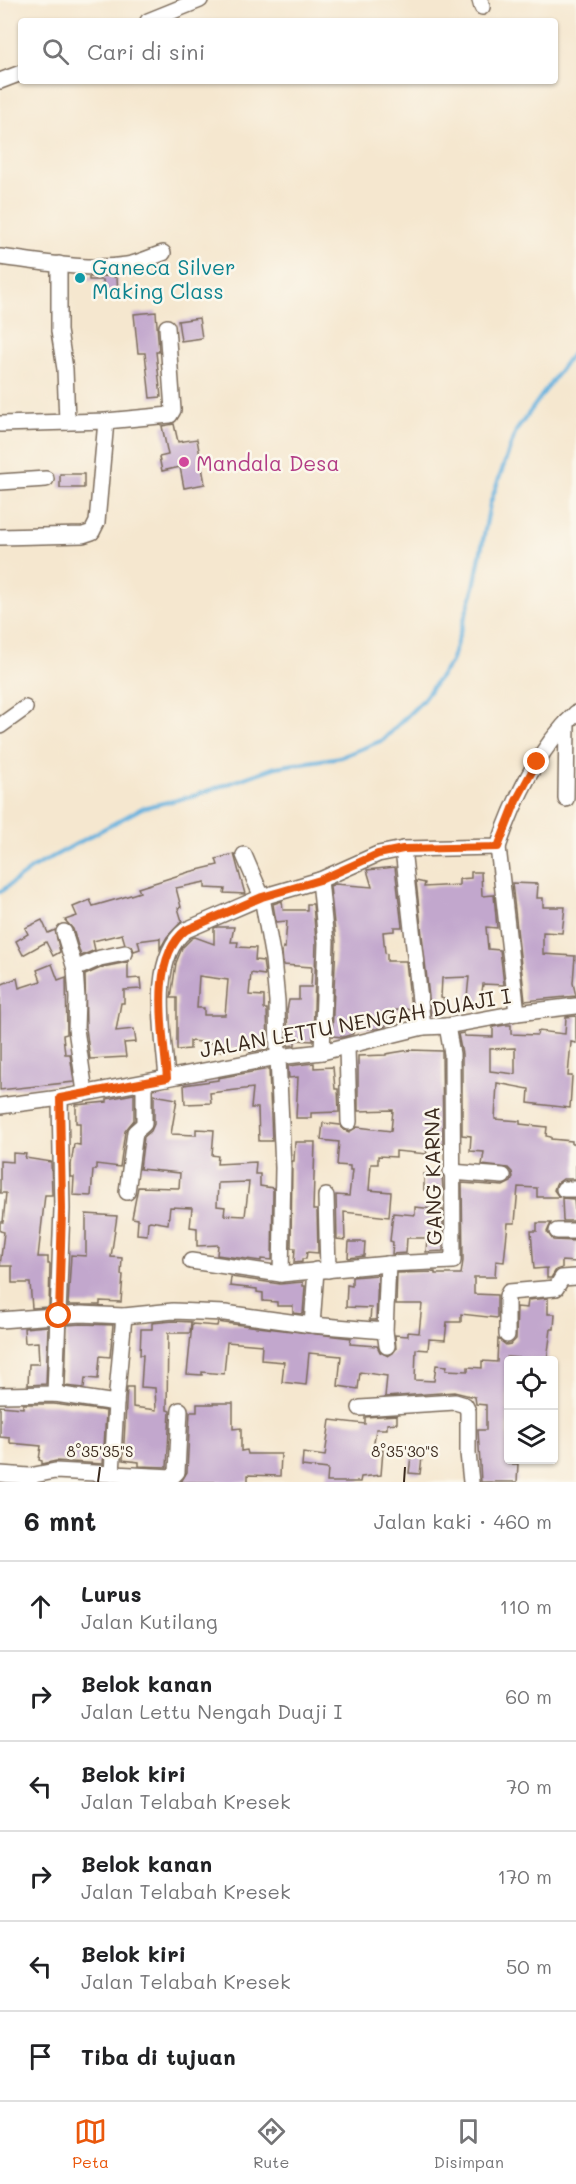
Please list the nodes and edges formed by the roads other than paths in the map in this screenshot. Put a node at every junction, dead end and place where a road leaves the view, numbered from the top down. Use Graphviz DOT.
graph roads {
  1 [pos="200,0"];
  2 [pos="155,18"];
  3 [pos="18,74"];
  4 [pos="0,81"];
  5 [pos="163,253"];
  6 [pos="0,257"];
  7 [pos="59,264"];
  8 [pos="167,327"];
  9 [pos="67,422"];
  10 [pos="106,422"];
  11 [pos="0,424"];
  12 [pos="46,479"];
  13 [pos="0,482"];
  14 [pos="0,537"];
  15 [pos="25,708"];
  16 [pos="571,718"];
  17 [pos="0,726"];
  18 [pos="566,799"];
  19 [pos="498,847"];
  20 [pos="403,849"];
  21 [pos="244,855"];
  22 [pos="320,880"];
  23 [pos="262,897"];
  24 [pos="64,932"];
  25 [pos="125,952"];
  26 [pos="75,969"];
  27 [pos="576,1006"];
  28 [pos="517,1013"];
  29 [pos="447,1026"];
  30 [pos="423,1027"];
  31 [pos="346,1047"];
  32 [pos="322,1052"];
  33 [pos="278,1057"];
  34 [pos="167,1078"];
  35 [pos="144,1083"];
  36 [pos="85,1092"];
  37 [pos="60,1098"];
  38 [pos="0,1106"];
  39 [pos="349,1122"];
  40 [pos="451,1172"];
  41 [pos="503,1176"];
  42 [pos="127,1192"];
  43 [pos="326,1196"];
  44 [pos="557,1231"];
  45 [pos="576,1231"];
  46 [pos="191,1261"];
  47 [pos="388,1264"];
  48 [pos="322,1270"];
  49 [pos="281,1274"];
  50 [pos="576,1277"];
  51 [pos="59,1316"];
  52 [pos="124,1316"];
  53 [pos="0,1320"];
  54 [pos="312,1325"];
  55 [pos="507,1335"];
  56 [pos="55,1394"];
  57 [pos="0,1395"];
  58 [pos="116,1403"];
  59 [pos="360,1408"];
  60 [pos="180,1410"];
  61 [pos="0,1474"];
  62 [pos="112,1474"];
  63 [pos="37,1478"];
  64 [pos="163,1480"];
  65 [pos="471,1482"];
  1 -- 2 [label="street"];
  3 -- 4 [label="street"];
  5 -- 7 [label="street"];
  6 -- 7 [label="street"];
  7 -- 9 [label="street"];
  8 -- 10 [label="street"];
  9 -- 10 [label="street"];
  9 -- 11 [label="street"];
  10 -- 14 [label="street"];
  12 -- 13 [label="street"];
  15 -- 17 [label="street"];
  16 -- 18 [label="street"];
  16 -- 19 [label="street"];
  19 -- 20 [label="street"];
  19 -- 28 [label="street"];
  20 -- 22 [label="street"];
  20 -- 30 [label="street"];
  21 -- 23 [label="street"];
  22 -- 23 [label="street"];
  22 -- 32 [label="street"];
  23 -- 33 [label="street"];
  23 -- 34 [label="street"];
  24 -- 26 [label="street"];
  25 -- 26 [label="street"];
  26 -- 36 [label="street"];
  27 -- 28 [label="street, JALAN LETTU NENGAH DUAJI I"];
  28 -- 29 [label="street, JALAN LETTU NENGAH DUAJI I"];
  29 -- 30 [label="street, JALAN LETTU NENGAH DUAJI I"];
  29 -- 40 [label="street, GANG KARNA"];
  30 -- 31 [label="street, JALAN LETTU NENGAH DUAJI I"];
  31 -- 32 [label="street, JALAN LETTU NENGAH DUAJI I"];
  31 -- 39 [label="street"];
  32 -- 33 [label="street, JALAN LETTU NENGAH DUAJI I"];
  33 -- 34 [label="street, JALAN LETTU NENGAH DUAJI I"];
  33 -- 49 [label="street"];
  34 -- 35 [label="street, JALAN LETTU NENGAH DUAJI I"];
  35 -- 36 [label="street, JALAN LETTU NENGAH DUAJI I"];
  35 -- 42 [label="street"];
  36 -- 37 [label="street, JALAN LETTU NENGAH DUAJI I"];
  37 -- 38 [label="street, JALAN LETTU NENGAH DUAJI I"];
  37 -- 51 [label="street"];
  40 -- 41 [label="street"];
  40 -- 47 [label="street, GANG KARNA"];
  43 -- 48 [label="street"];
  44 -- 45 [label="street"];
  46 -- 49 [label="street, GANG KARNA"];
  47 -- 48 [label="street, GANG KARNA"];
  47 -- 54 [label="street"];
  48 -- 49 [label="street, GANG KARNA"];
  48 -- 54 [label="street"];
  50 -- 55 [label="street"];
  51 -- 52 [label="street"];
  51 -- 53 [label="street"];
  51 -- 56 [label="street"];
  52 -- 54 [label="street"];
  52 -- 58 [label="street"];
  56 -- 57 [label="street"];
  56 -- 58 [label="street"];
  58 -- 62 [label="street"];
  59 -- 65 [label="street"];
  60 -- 64 [label="street"];
  61 -- 63 [label="street"];
  62 -- 63 [label="street"];
  62 -- 64 [label="street"];
}
